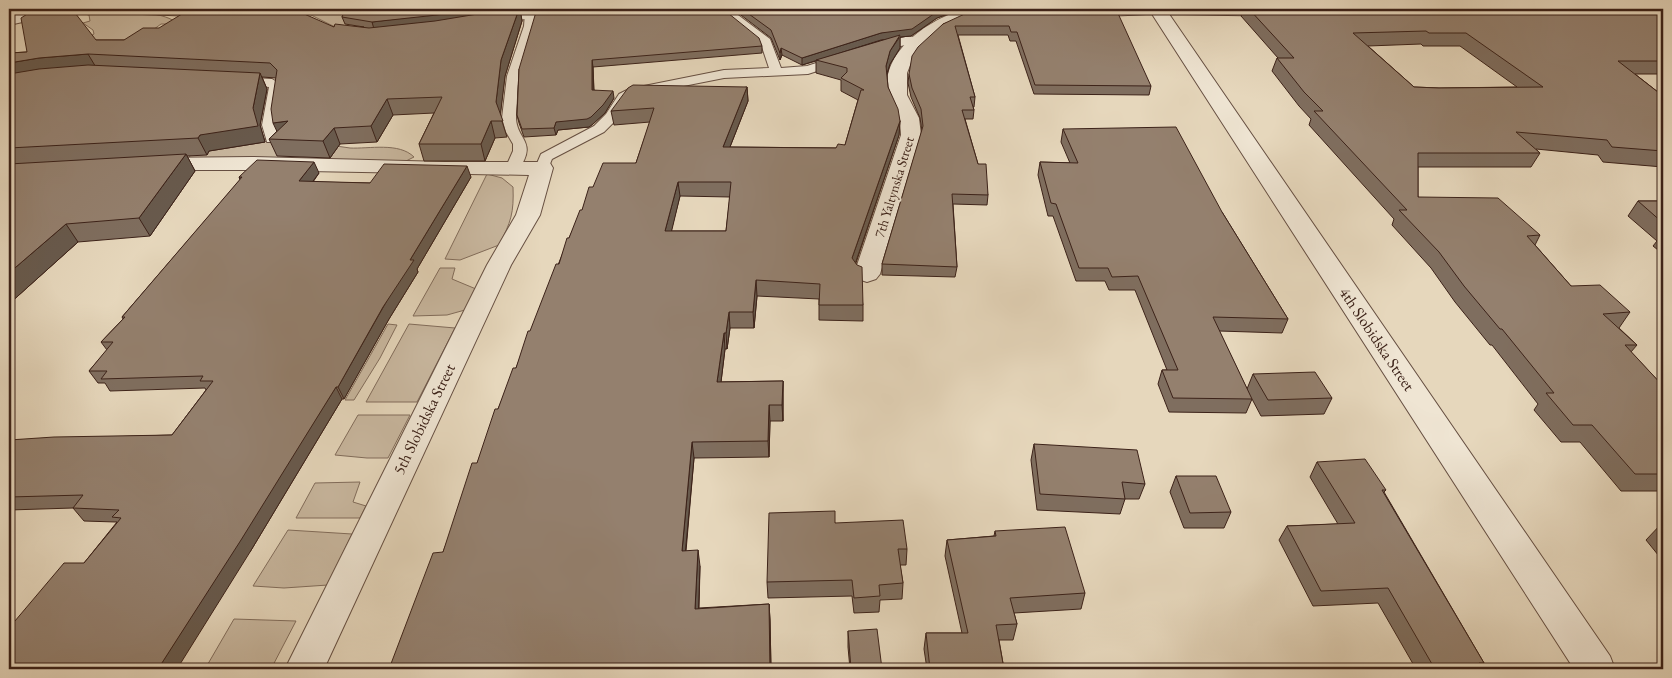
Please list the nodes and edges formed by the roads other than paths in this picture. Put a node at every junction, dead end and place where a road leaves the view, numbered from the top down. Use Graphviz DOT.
graph roads {
  1 [pos="76,9"];
  2 [pos="142,9"];
  3 [pos="587,9"];
  4 [pos="723,9"];
  5 [pos="868,9"];
  6 [pos="908,9"];
  7 [pos="1157,9"];
  8 [pos="985,10"];
  9 [pos="1119,10"];
  10 [pos="1296,11"];
  11 [pos="235,12"];
  12 [pos="531,12"];
  13 [pos="1042,12"];
  14 [pos="1062,12"];
  15 [pos="9,20"];
  16 [pos="466,24"];
  17 [pos="918,41"];
  18 [pos="868,50"];
  19 [pos="852,55"];
  20 [pos="776,70"];
  21 [pos="229,81"];
  22 [pos="272,139"];
  23 [pos="132,165"];
  24 [pos="542,168"];
  25 [pos="512,169"];
  26 [pos="867,274"];
  27 [pos="304,669"];
  28 [pos="1596,669"];
  1 -- 15 [label="street"];
  2 -- 11 [label="street"];
  3 -- 12 [label="street"];
  4 -- 20 [label="lane"];
  5 -- 6 [label="street"];
  7 -- 9 [label="street"];
  7 -- 10 [label="street"];
  7 -- 28 [label="street, 4th Slobidska Street"];
  8 -- 13 [label="street, 7th Yaltynska Street"];
  8 -- 17 [label="street, 7th Yaltynska Street"];
  9 -- 14 [label="street"];
  12 -- 16 [label="street"];
  12 -- 25 [label="lane"];
  17 -- 18 [label="lane"];
  17 -- 26 [label="street, 7th Yaltynska Street"];
  19 -- 20 [label="lane"];
  20 -- 24 [label="lane"];
  21 -- 22 [label="lane"];
  23 -- 25 [label="street"];
  24 -- 25 [label="street"];
  24 -- 27 [label="street, 5th Slobidska Street"];
}
